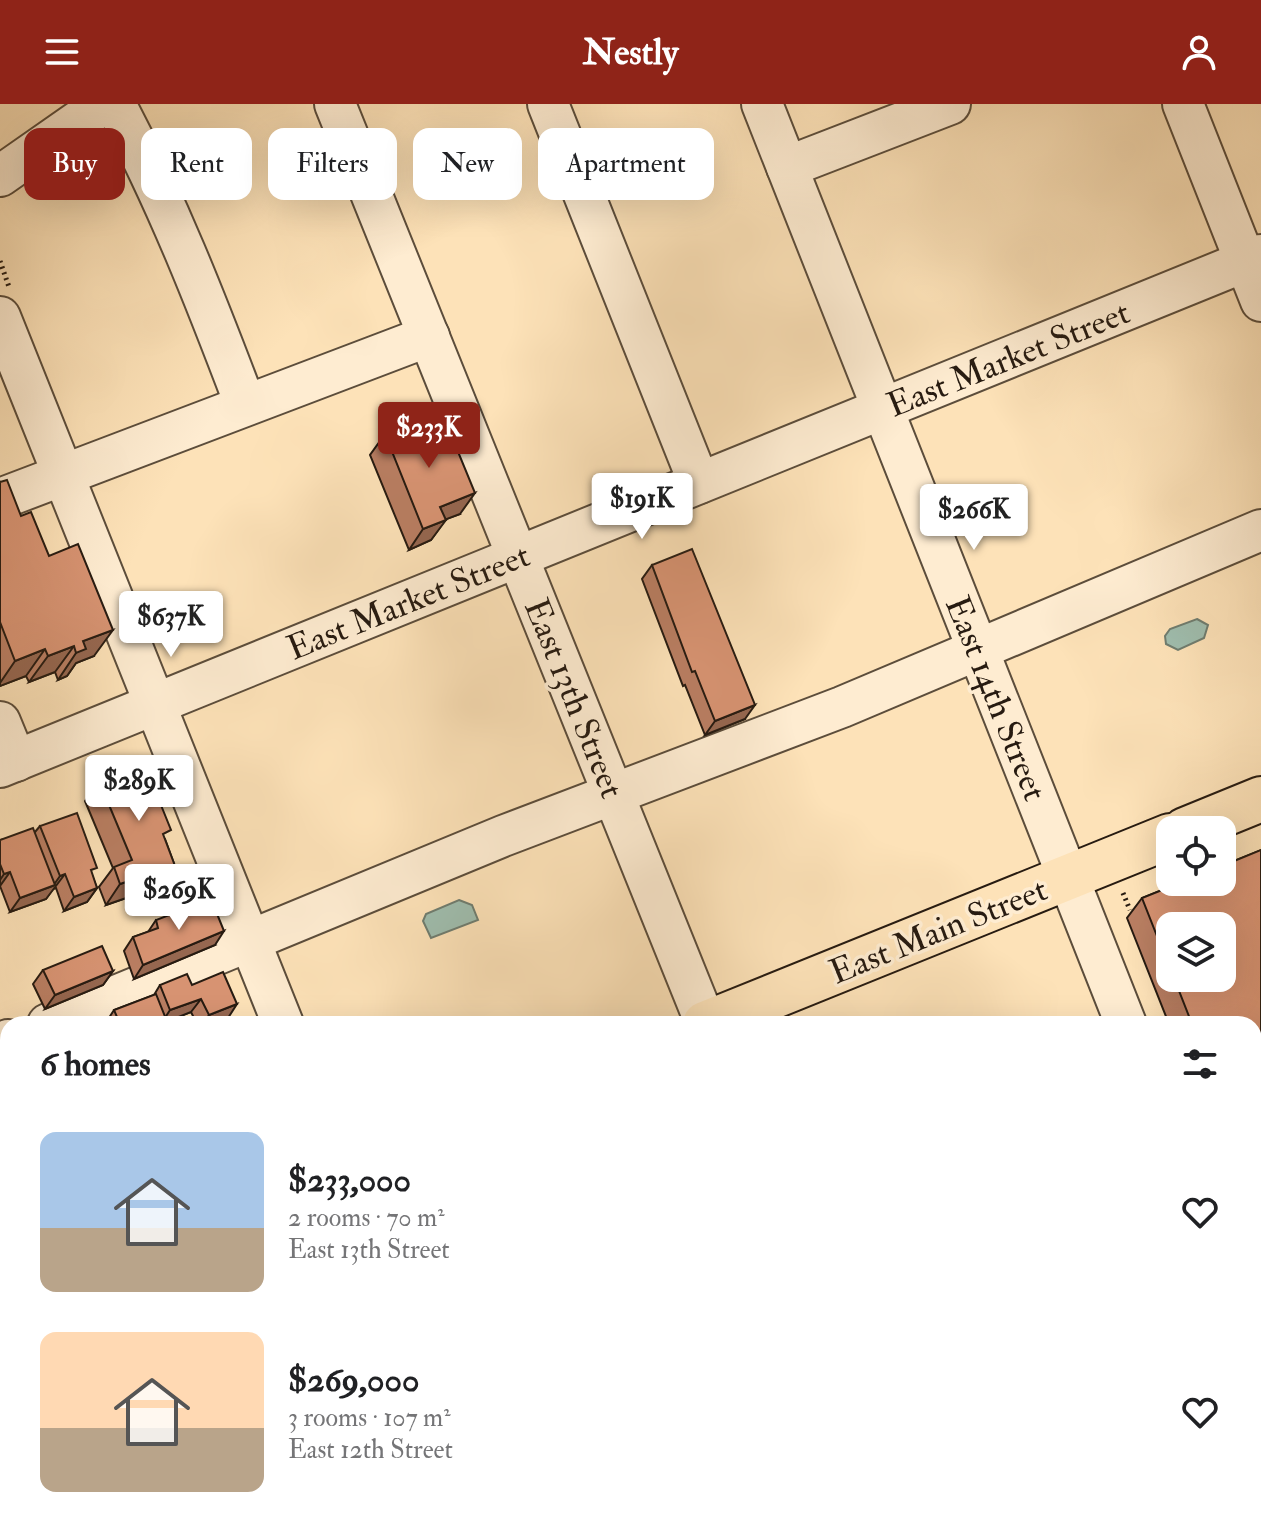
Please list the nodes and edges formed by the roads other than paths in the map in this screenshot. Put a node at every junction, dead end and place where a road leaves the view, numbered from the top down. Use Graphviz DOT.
graph roads {
  1 [pos="103,104"];
  2 [pos="115,104"];
  3 [pos="335,104"];
  4 [pos="548,104"];
  5 [pos="762,104"];
  6 [pos="950,104"];
  7 [pos="1183,104"];
  8 [pos="787,167"];
  9 [pos="0,176"];
  10 [pos="1253,258"];
  11 [pos="1261,301"];
  12 [pos="0,317"];
  13 [pos="429,336"];
  14 [pos="245,404"];
  15 [pos="882,409"];
  16 [pos="63,474"];
  17 [pos="699,483"];
  18 [pos="0,499"];
  19 [pos="1261,530"];
  20 [pos="518,557"];
  21 [pos="978,649"];
  22 [pos="155,704"];
  23 [pos="0,722"];
  24 [pos="8,764"];
  25 [pos="614,794"];
  26 [pos="1261,799"];
  27 [pos="1219,816"];
  28 [pos="1261,828"];
  29 [pos="1236,838"];
  30 [pos="1156,844"];
  31 [pos="1156,868"];
  32 [pos="1073,890"];
  33 [pos="250,942"];
  34 [pos="68,1016"];
  35 [pos="280,1016"];
  36 [pos="703,1016"];
  37 [pos="728,1016"];
  38 [pos="794,1016"];
  39 [pos="1123,1016"];
  1 -- 9 [label="street"];
  2 -- 14 [label="street"];
  3 -- 13 [label="street, East 13th Street"];
  4 -- 17 [label="street"];
  5 -- 8 [label="street, East 14th Street"];
  6 -- 8 [label="street"];
  7 -- 10 [label="street"];
  8 -- 15 [label="street, East 14th Street"];
  10 -- 11 [label="street"];
  10 -- 15 [label="street, East Market Street"];
  12 -- 16 [label="street"];
  13 -- 14 [label="street"];
  13 -- 20 [label="street, East 13th Street"];
  14 -- 16 [label="street"];
  15 -- 17 [label="street, East Market Street"];
  15 -- 21 [label="street, East 14th Street"];
  16 -- 18 [label="street"];
  16 -- 22 [label="street"];
  17 -- 20 [label="street, East Market Street"];
  19 -- 21 [label="street"];
  20 -- 22 [label="street, East Market Street"];
  20 -- 25 [label="street, East 13th Street"];
  21 -- 25 [label="street"];
  21 -- 32 [label="street, East 14th Street"];
  22 -- 24 [label="street, East Market Street"];
  22 -- 33 [label="street"];
  23 -- 24 [label="street"];
  25 -- 33 [label="street"];
  25 -- 36 [label="street, East 13th Street"];
  26 -- 27 [label="main road"];
  28 -- 29 [label="main road"];
  30 -- 32 [label="main road, East Main Street"];
  31 -- 32 [label="main road, East Main Street"];
  32 -- 37 [label="main road, East Main Street"];
  32 -- 38 [label="main road, East Main Street"];
  32 -- 39 [label="street, East 14th Street"];
  33 -- 34 [label="street"];
  33 -- 35 [label="street"];
}
